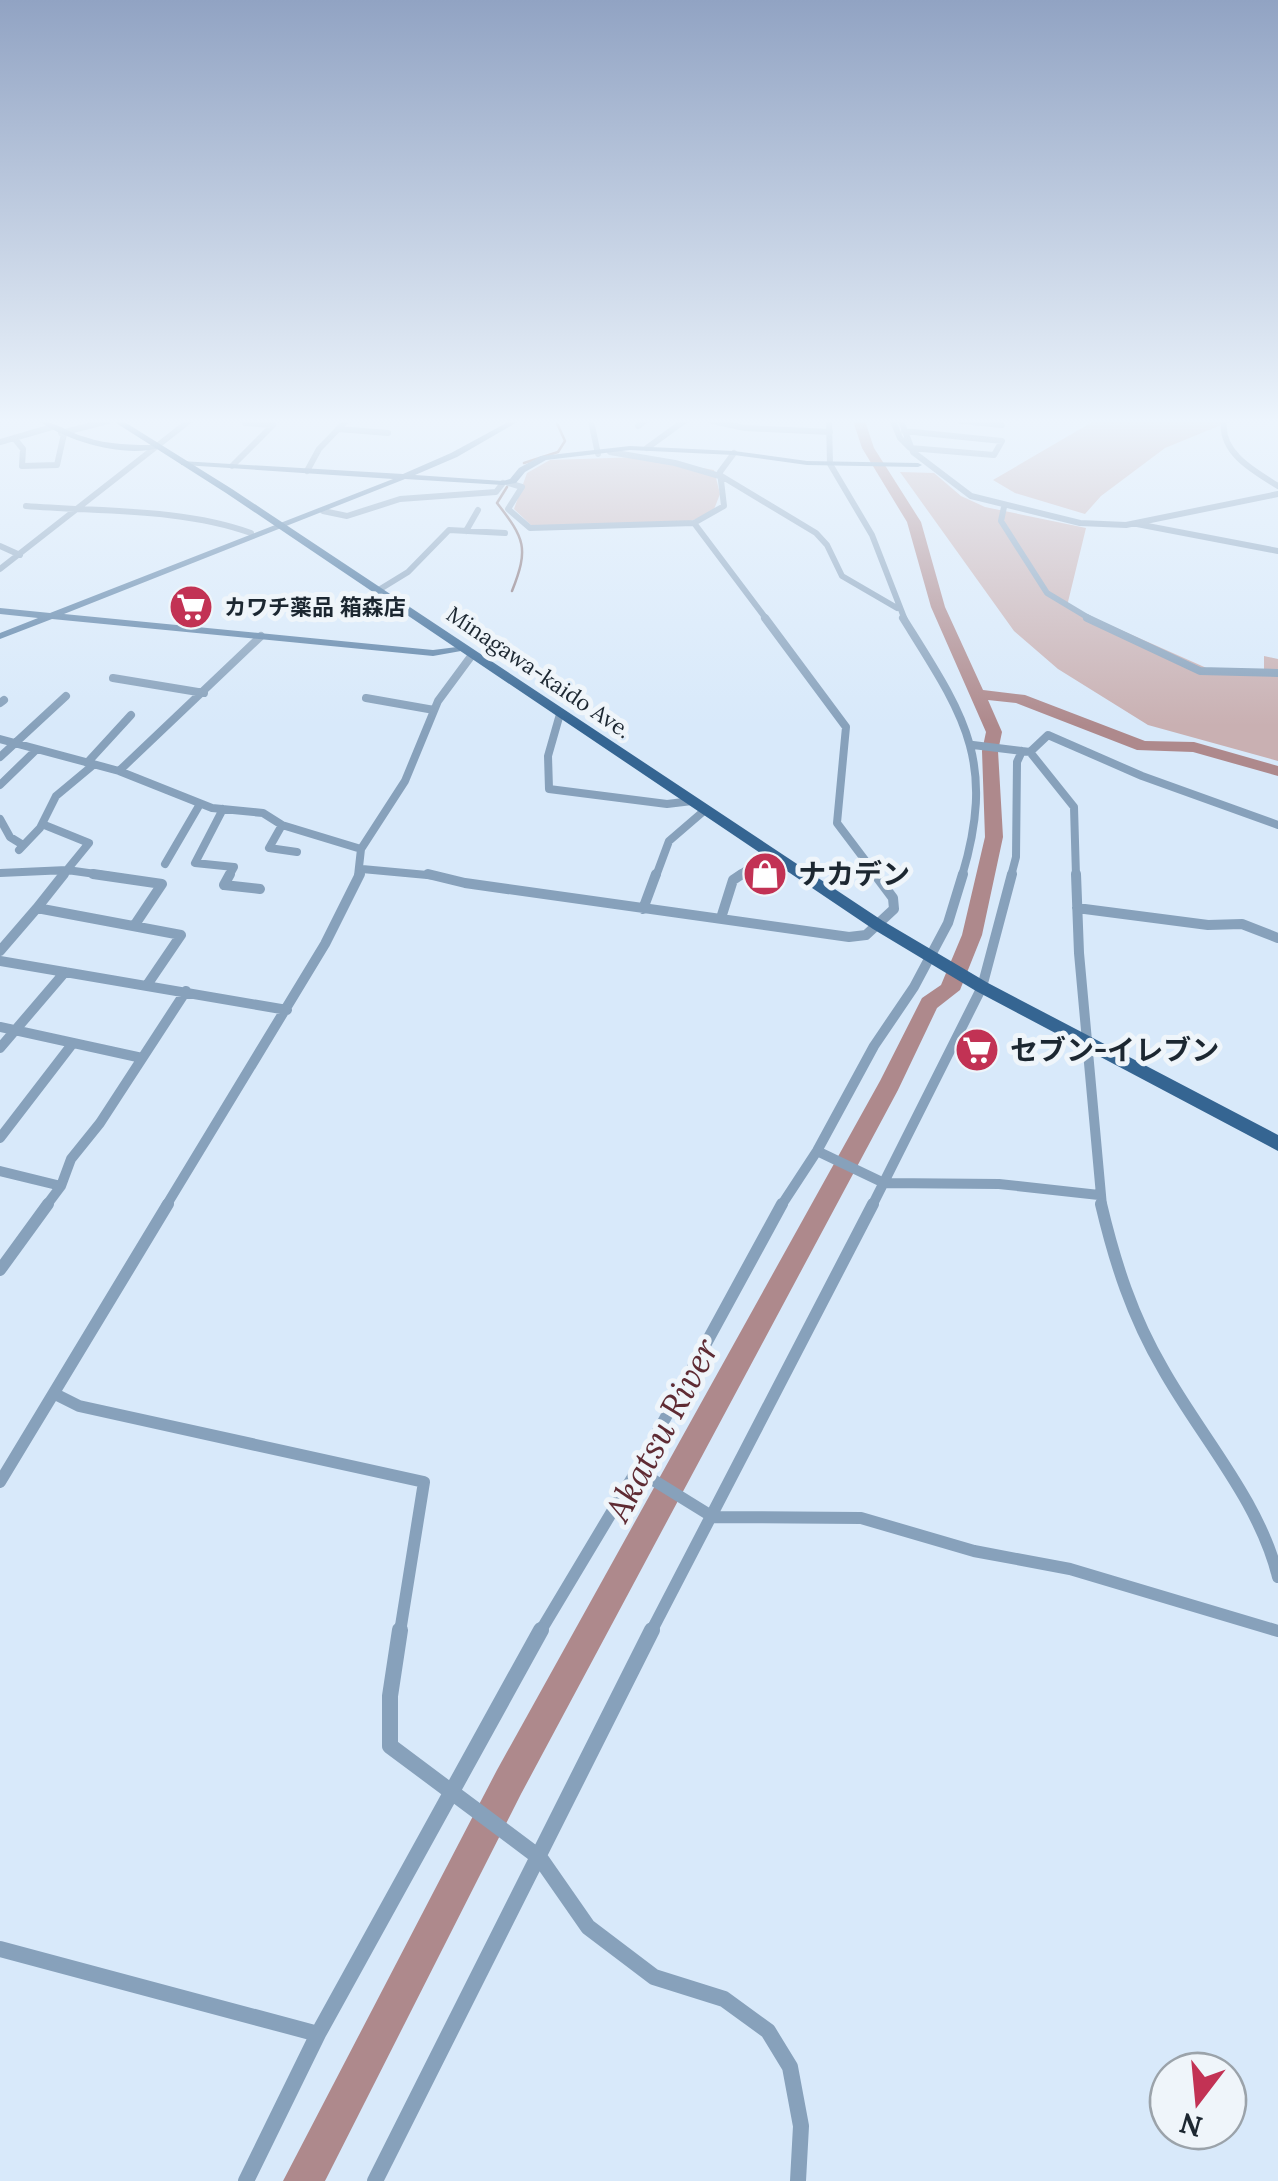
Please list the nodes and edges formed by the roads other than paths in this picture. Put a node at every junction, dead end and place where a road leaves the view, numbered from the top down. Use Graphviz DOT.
graph roads {
  1 [pos="61,523"];
  2 [pos="208,523"];
  3 [pos="273,523"];
  4 [pos="286,523"];
  5 [pos="288,523"];
  6 [pos="470,523"];
  7 [pos="524,523"];
  8 [pos="694,523"];
  9 [pos="801,523"];
  10 [pos="865,523"];
  11 [pos="1001,523"];
  12 [pos="1085,523"];
  13 [pos="1135,523"];
  14 [pos="278,526"];
  15 [pos="466,530"];
  16 [pos="505,532"];
  17 [pos="252,533"];
  18 [pos="0,546"];
  19 [pos="1278,551"];
  20 [pos="20,555"];
  21 [pos="0,569"];
  22 [pos="377,591"];
  23 [pos="897,608"];
  24 [pos="0,612"];
  25 [pos="48,615"];
  26 [pos="0,634"];
  27 [pos="260,636"];
  28 [pos="467,652"];
  29 [pos="1278,673"];
  30 [pos="113,678"];
  31 [pos="204,694"];
  32 [pos="66,696"];
  33 [pos="366,698"];
  34 [pos="434,710"];
  35 [pos="560,714"];
  36 [pos="132,716"];
  37 [pos="0,739"];
  38 [pos="15,743"];
  39 [pos="976,745"];
  40 [pos="36,750"];
  41 [pos="1021,751"];
  42 [pos="0,757"];
  43 [pos="90,765"];
  44 [pos="119,771"];
  45 [pos="0,785"];
  46 [pos="200,804"];
  47 [pos="698,806"];
  48 [pos="223,810"];
  49 [pos="0,819"];
  50 [pos="42,824"];
  51 [pos="282,825"];
  52 [pos="1278,826"];
  53 [pos="362,849"];
  54 [pos="297,852"];
  55 [pos="770,853"];
  56 [pos="165,864"];
  57 [pos="362,869"];
  58 [pos="67,870"];
  59 [pos="0,873"];
  60 [pos="260,890"];
  61 [pos="37,908"];
  62 [pos="643,908"];
  63 [pos="1076,908"];
  64 [pos="721,918"];
  65 [pos="878,925"];
  66 [pos="134,926"];
  67 [pos="1278,938"];
  68 [pos="0,951"];
  69 [pos="932,958"];
  70 [pos="0,961"];
  71 [pos="65,972"];
  72 [pos="147,985"];
  73 [pos="979,986"];
  74 [pos="186,991"];
  75 [pos="287,1010"];
  76 [pos="0,1027"];
  77 [pos="15,1030"];
  78 [pos="73,1043"];
  79 [pos="1088,1044"];
  80 [pos="0,1048"];
  81 [pos="142,1058"];
  82 [pos="0,1138"];
  83 [pos="1278,1144"];
  84 [pos="822,1155"];
  85 [pos="0,1171"];
  86 [pos="881,1182"];
  87 [pos="61,1186"];
  88 [pos="1099,1195"];
  89 [pos="0,1270"];
  90 [pos="55,1394"];
  91 [pos="637,1470"];
  92 [pos="0,1482"];
  93 [pos="713,1517"];
  94 [pos="1278,1577"];
  95 [pos="1278,1631"];
  96 [pos="453,1792"];
  97 [pos="540,1858"];
  98 [pos="0,1949"];
  99 [pos="318,2034"];
  100 [pos="246,2181"];
  101 [pos="375,2181"];
  102 [pos="798,2181"];
  1 -- 20 [label="street"];
  2 -- 17 [label="street"];
  3 -- 14 [label="main road, Minagawa-kaido Ave."];
  4 -- 14 [label="street"];
  5 -- 14 [label="street"];
  6 -- 15 [label="street"];
  7 -- 8 [label="street"];
  8 -- 65 [label="street"];
  9 -- 23 [label="street"];
  10 -- 23 [label="street"];
  11 -- 29 [label="street"];
  12 -- 13 [label="street"];
  13 -- 19 [label="street"];
  14 -- 17 [label="street"];
  14 -- 22 [label="main road, Minagawa-kaido Ave."];
  14 -- 25 [label="street"];
  15 -- 16 [label="street"];
  15 -- 22 [label="street"];
  17 -- 25 [label="street"];
  18 -- 20 [label="street"];
  20 -- 21 [label="street"];
  22 -- 28 [label="main road, Minagawa-kaido Ave."];
  23 -- 39 [label="street"];
  24 -- 25 [label="street"];
  25 -- 26 [label="street"];
  25 -- 27 [label="street"];
  27 -- 28 [label="street"];
  27 -- 31 [label="street"];
  28 -- 34 [label="street"];
  28 -- 35 [label="main road, Minagawa-kaido Ave."];
  30 -- 31 [label="street"];
  31 -- 44 [label="street"];
  32 -- 38 [label="street"];
  33 -- 34 [label="street"];
  34 -- 53 [label="street"];
  35 -- 47 [label="main road, Minagawa-kaido Ave."];
  35 -- 47 [label="street"];
  36 -- 43 [label="street"];
  37 -- 38 [label="street"];
  38 -- 40 [label="street"];
  38 -- 42 [label="street"];
  39 -- 41 [label="street"];
  39 -- 69 [label="street"];
  40 -- 43 [label="street"];
  40 -- 45 [label="street"];
  41 -- 52 [label="street"];
  41 -- 63 [label="street"];
  41 -- 73 [label="street"];
  43 -- 44 [label="street"];
  43 -- 50 [label="street"];
  44 -- 46 [label="street"];
  46 -- 48 [label="street"];
  46 -- 56 [label="street"];
  47 -- 55 [label="main road, Minagawa-kaido Ave."];
  47 -- 62 [label="street"];
  48 -- 51 [label="street"];
  48 -- 60 [label="street"];
  49 -- 50 [label="street"];
  50 -- 58 [label="street"];
  51 -- 53 [label="street"];
  51 -- 54 [label="street"];
  53 -- 57 [label="street"];
  55 -- 64 [label="street"];
  55 -- 65 [label="main road, Minagawa-kaido Ave."];
  57 -- 62 [label="street"];
  57 -- 75 [label="street"];
  58 -- 59 [label="street"];
  58 -- 61 [label="street"];
  58 -- 66 [label="street"];
  61 -- 66 [label="street"];
  61 -- 68 [label="street"];
  62 -- 64 [label="street"];
  63 -- 67 [label="street"];
  63 -- 79 [label="street"];
  64 -- 65 [label="street"];
  65 -- 69 [label="main road, Minagawa-kaido Ave."];
  66 -- 72 [label="street"];
  69 -- 73 [label="main road, Minagawa-kaido Ave."];
  69 -- 84 [label="street"];
  70 -- 71 [label="street"];
  71 -- 72 [label="street"];
  71 -- 77 [label="street"];
  72 -- 74 [label="street"];
  73 -- 79 [label="main road"];
  73 -- 86 [label="street"];
  74 -- 75 [label="street"];
  74 -- 81 [label="street"];
  75 -- 90 [label="street"];
  76 -- 77 [label="street"];
  77 -- 78 [label="street"];
  77 -- 80 [label="street"];
  78 -- 81 [label="street"];
  78 -- 82 [label="street"];
  79 -- 83 [label="main road"];
  79 -- 88 [label="street"];
  81 -- 87 [label="street"];
  84 -- 86 [label="street"];
  84 -- 91 [label="street"];
  85 -- 87 [label="street"];
  86 -- 88 [label="street"];
  86 -- 93 [label="street"];
  87 -- 89 [label="street"];
  88 -- 94 [label="street"];
  90 -- 92 [label="street"];
  90 -- 96 [label="street"];
  91 -- 93 [label="street"];
  91 -- 96 [label="street"];
  93 -- 95 [label="street"];
  93 -- 97 [label="street"];
  96 -- 97 [label="street"];
  96 -- 99 [label="street"];
  97 -- 101 [label="street"];
  97 -- 102 [label="street"];
  98 -- 99 [label="street"];
  99 -- 100 [label="street"];
}
